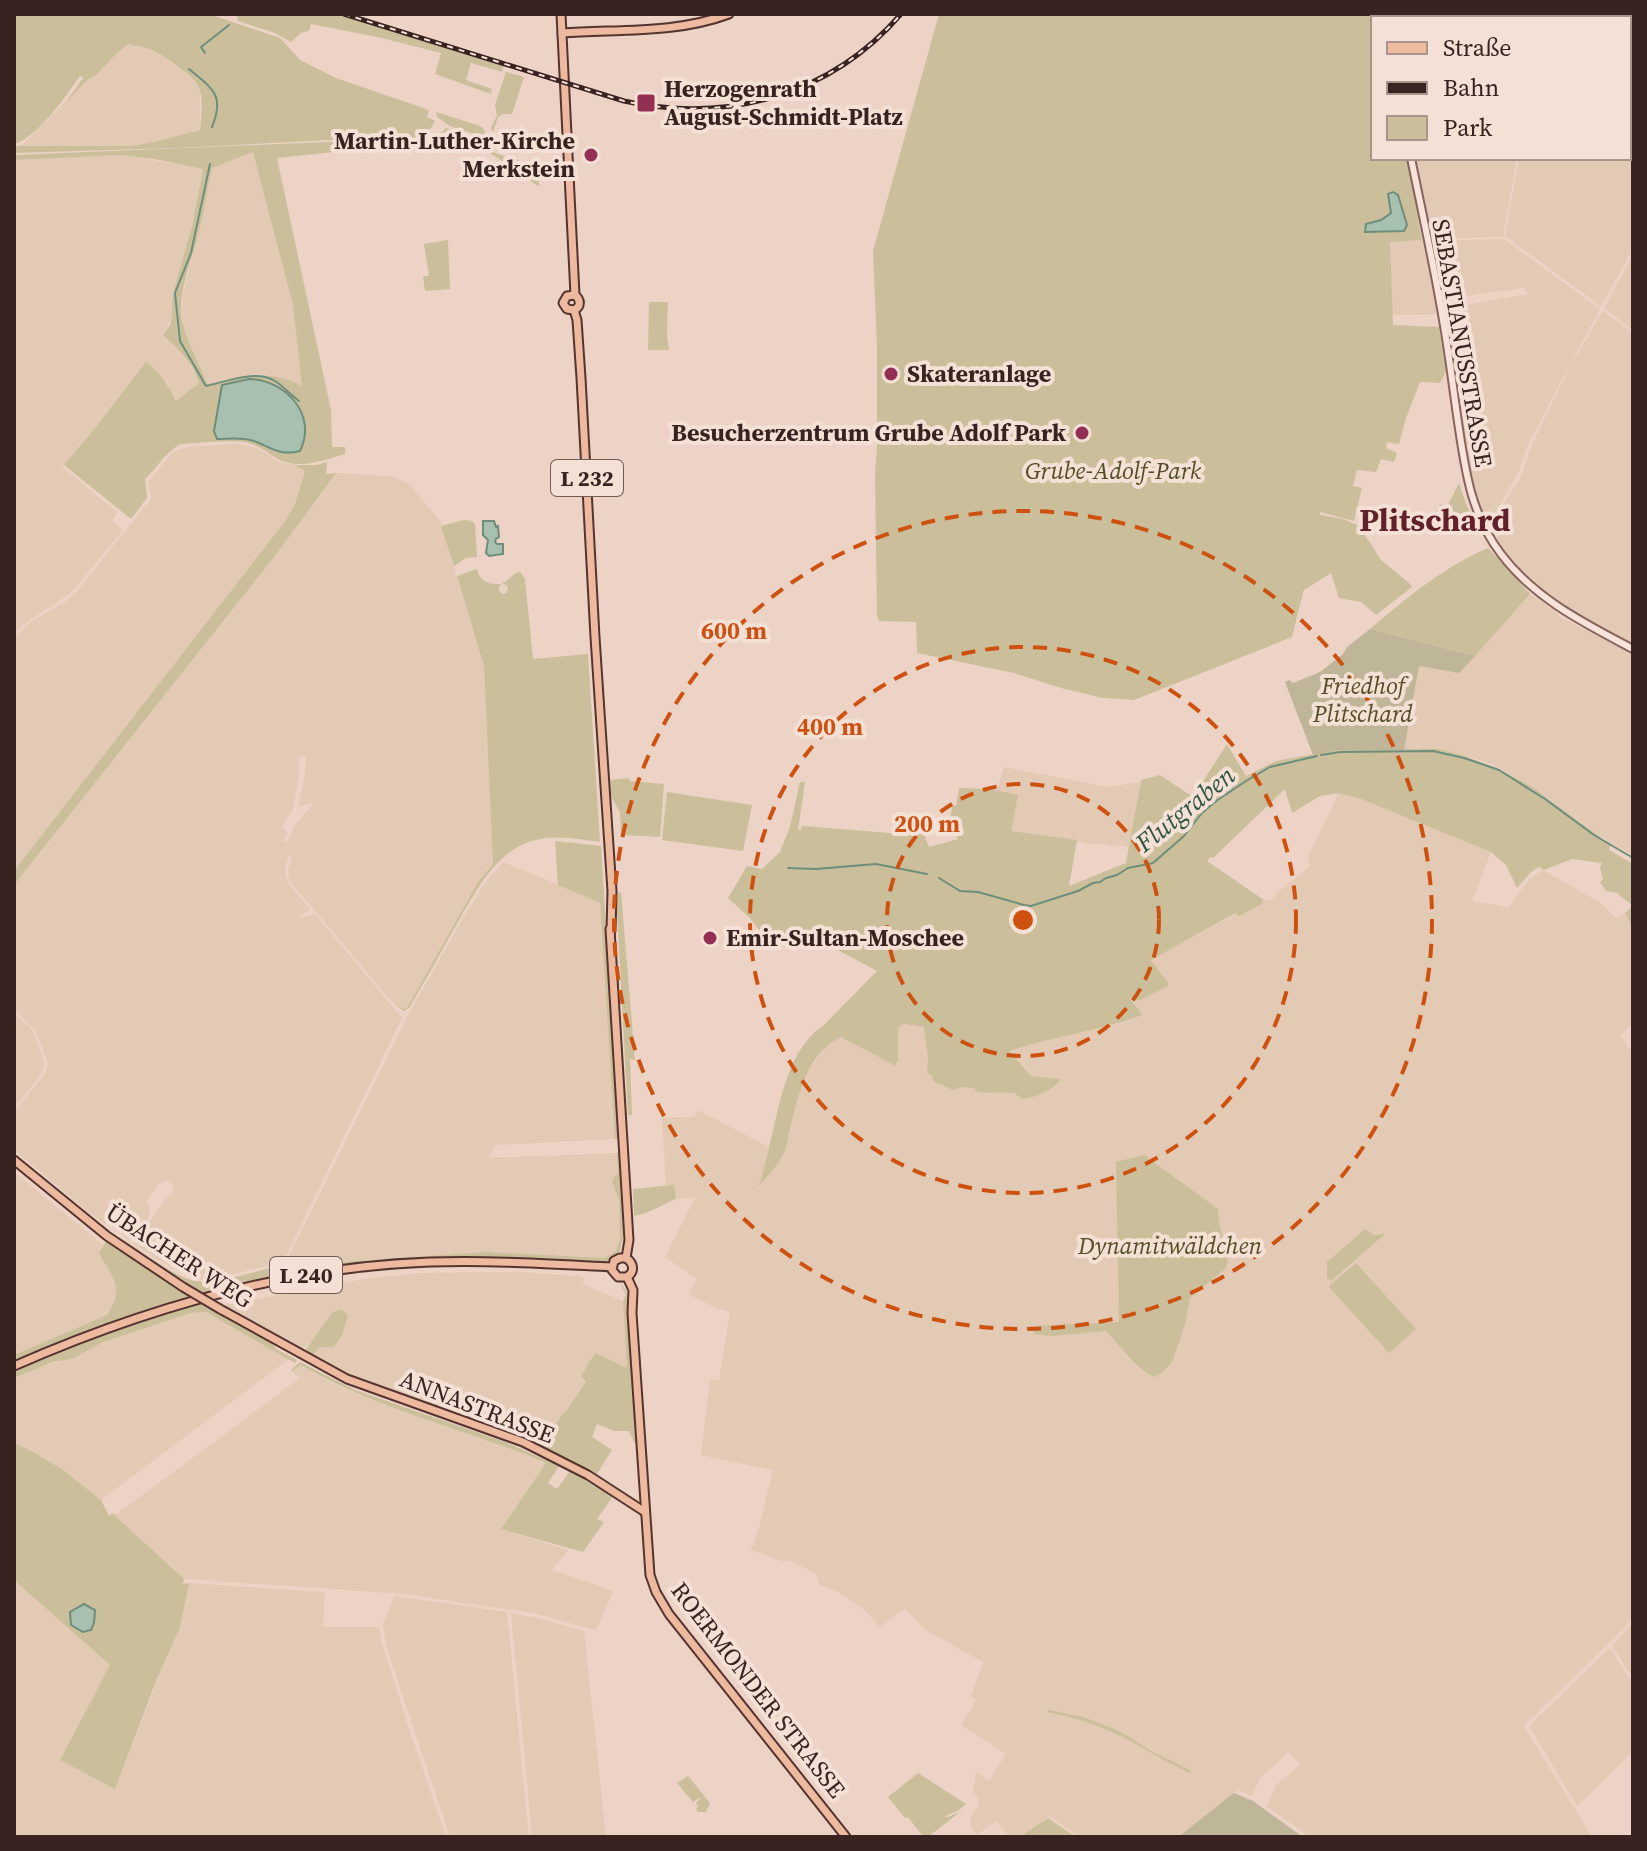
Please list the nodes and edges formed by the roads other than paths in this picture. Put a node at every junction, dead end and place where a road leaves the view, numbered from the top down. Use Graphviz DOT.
graph roads {
  1 [pos="561,14"];
  2 [pos="729,14"];
  3 [pos="562,33"];
  4 [pos="1411,160"];
  5 [pos="575,295"];
  6 [pos="574,310"];
  7 [pos="1633,649"];
  8 [pos="14,1160"];
  9 [pos="626,1258"];
  10 [pos="612,1267"];
  11 [pos="627,1277"];
  12 [pos="14,1366"];
  13 [pos="332,1372"];
  14 [pos="645,1512"];
  15 [pos="846,1837"];
  1 -- 3 [label="main road, L 232"];
  2 -- 3 [label="main road"];
  3 -- 5 [label="main road, L 232"];
  4 -- 7 [label="street, SEBASTIANUSSTRASSE"];
  5 -- 6 [label="main road, L 232"];
  5 -- 6 [label="main road, L 232"];
  6 -- 9 [label="main road, L 232"];
  8 -- 13 [label="main road, ÜBACHER WEG, bridge"];
  9 -- 10 [label="main road"];
  9 -- 11 [label="main road"];
  10 -- 11 [label="main road"];
  10 -- 12 [label="main road, L 240"];
  11 -- 14 [label="main road, ROERMONDER STRASSE"];
  13 -- 14 [label="main road, ANNASTRASSE"];
  14 -- 15 [label="main road, ROERMONDER STRASSE"];
}
